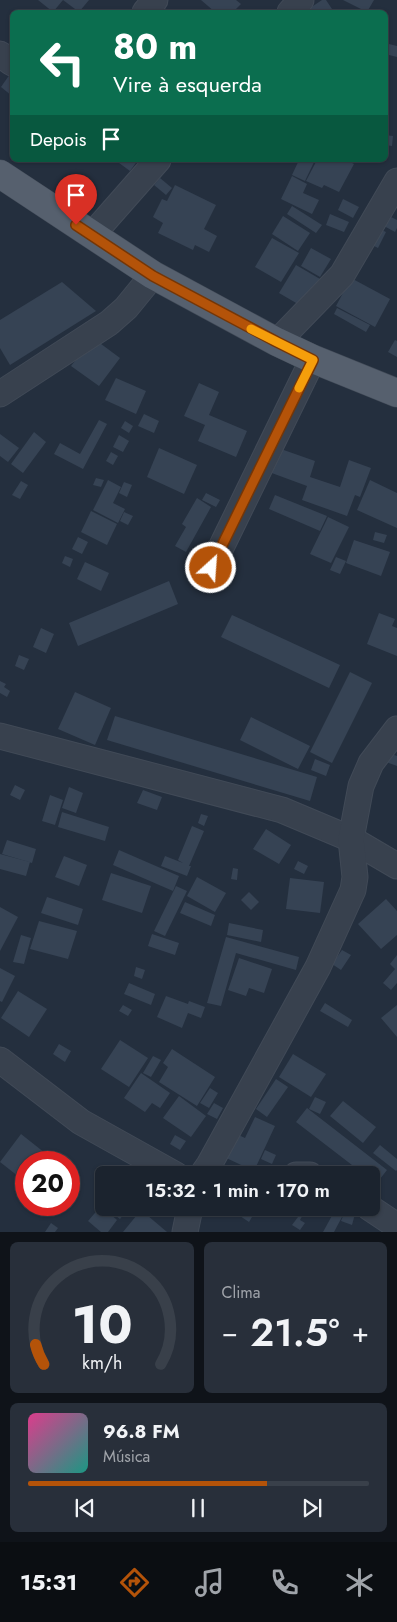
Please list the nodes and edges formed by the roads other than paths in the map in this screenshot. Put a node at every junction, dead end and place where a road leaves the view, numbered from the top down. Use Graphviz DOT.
graph roads {
  1 [pos="155,0"];
  2 [pos="301,0"];
  3 [pos="147,10"];
  4 [pos="292,10"];
  5 [pos="156,162"];
  6 [pos="0,174"];
  7 [pos="397,181"];
  8 [pos="92,235"];
  9 [pos="153,276"];
  10 [pos="277,342"];
  11 [pos="313,360"];
  12 [pos="397,393"];
  13 [pos="0,394"];
  14 [pos="211,568"];
  15 [pos="397,729"];
  16 [pos="0,736"];
  17 [pos="351,838"];
  18 [pos="397,866"];
  19 [pos="0,1060"];
  20 [pos="160,1166"];
  21 [pos="210,1166"];
  22 [pos="380,1215"];
  23 [pos="188,1216"];
  24 [pos="397,1226"];
  25 [pos="185,1232"];
  1 -- 3 [label="street"];
  2 -- 4 [label="street"];
  5 -- 8 [label="street"];
  6 -- 8 [label="main road"];
  7 -- 10 [label="street"];
  8 -- 9 [label="main road"];
  9 -- 10 [label="main road"];
  9 -- 13 [label="street"];
  10 -- 11 [label="main road"];
  11 -- 12 [label="main road"];
  11 -- 14 [label="street"];
  15 -- 17 [label="street"];
  16 -- 17 [label="street"];
  17 -- 18 [label="street"];
  17 -- 21 [label="street"];
  19 -- 20 [label="street"];
  22 -- 24 [label="street"];
  23 -- 25 [label="street"];
}
